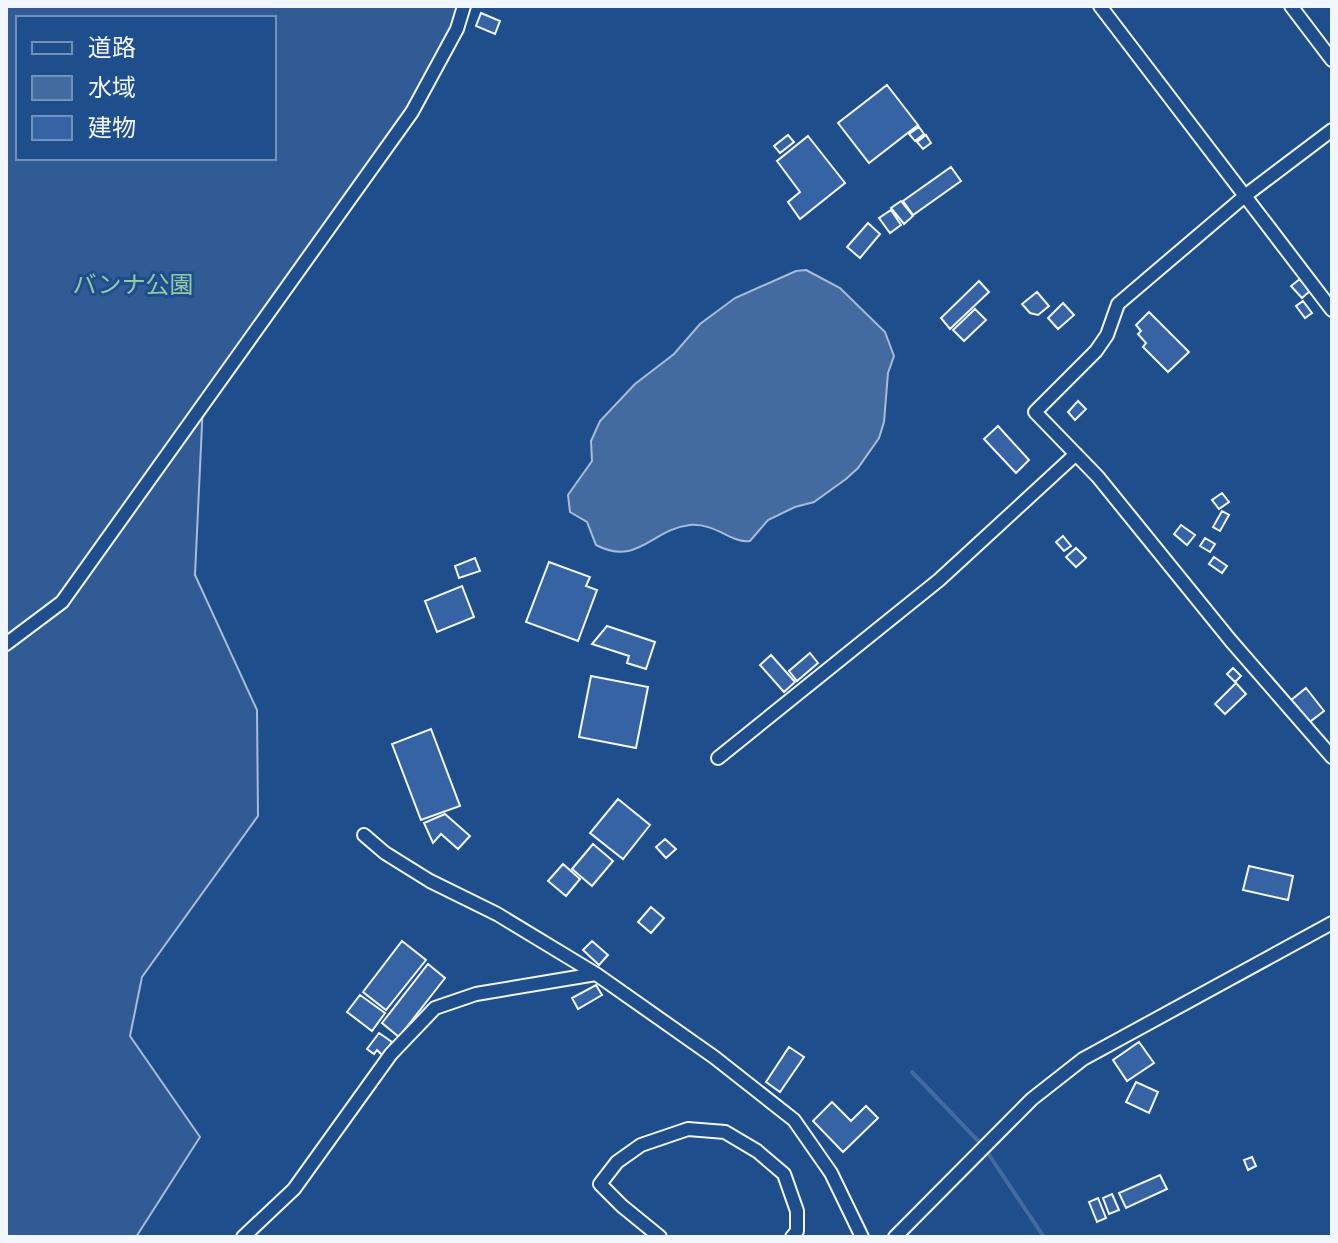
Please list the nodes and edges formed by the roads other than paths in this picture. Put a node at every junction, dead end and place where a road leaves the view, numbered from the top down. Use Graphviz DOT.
graph roads {
  1 [pos="464,6"];
  2 [pos="1100,6"];
  3 [pos="1291,6"];
  4 [pos="1332,60"];
  5 [pos="1332,130"];
  6 [pos="1246,195"];
  7 [pos="1332,310"];
  8 [pos="1076,454"];
  9 [pos="6,644"];
  10 [pos="1332,757"];
  11 [pos="718,758"];
  12 [pos="364,835"];
  13 [pos="1332,923"];
  14 [pos="596,974"];
  15 [pos="243,1237"];
  16 [pos="660,1237"];
  17 [pos="792,1237"];
  18 [pos="862,1237"];
  19 [pos="895,1237"];
  1 -- 9 [label="street"];
  2 -- 6 [label="street"];
  3 -- 4 [label="street"];
  5 -- 6 [label="street"];
  6 -- 7 [label="street"];
  6 -- 8 [label="street"];
  8 -- 10 [label="street"];
  8 -- 11 [label="street"];
  12 -- 14 [label="street"];
  13 -- 19 [label="street"];
  14 -- 15 [label="street"];
  14 -- 18 [label="street"];
  16 -- 17 [label="street"];
}
